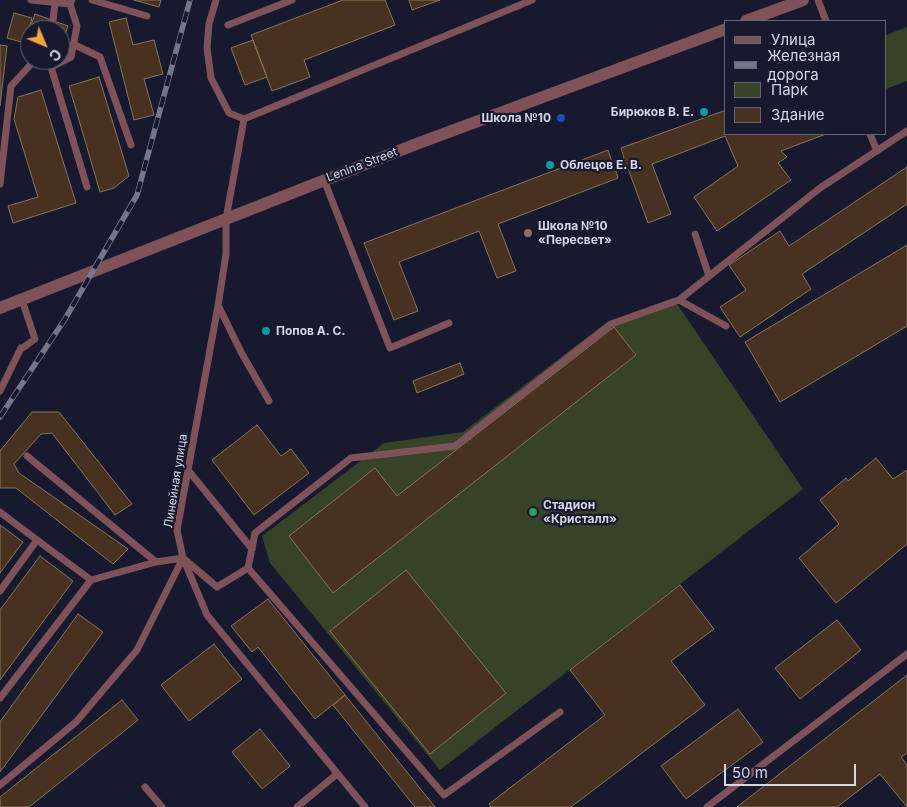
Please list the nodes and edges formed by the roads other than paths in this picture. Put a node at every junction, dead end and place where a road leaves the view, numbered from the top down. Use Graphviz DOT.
graph roads {
  1 [pos="31,0"];
  2 [pos="92,0"];
  3 [pos="216,0"];
  4 [pos="292,0"];
  5 [pos="532,0"];
  6 [pos="803,0"];
  7 [pos="818,0"];
  8 [pos="71,2"];
  9 [pos="55,3"];
  10 [pos="147,16"];
  11 [pos="53,20"];
  12 [pos="749,20"];
  13 [pos="826,20"];
  14 [pos="228,25"];
  15 [pos="724,30"];
  16 [pos="73,44"];
  17 [pos="70,58"];
  18 [pos="26,70"];
  19 [pos="52,70"];
  20 [pos="244,120"];
  21 [pos="907,131"];
  22 [pos="870,135"];
  23 [pos="131,145"];
  24 [pos="877,152"];
  25 [pos="324,180"];
  26 [pos="0,184"];
  27 [pos="87,187"];
  28 [pos="226,219"];
  29 [pos="695,234"];
  30 [pos="709,276"];
  31 [pos="22,300"];
  32 [pos="679,300"];
  33 [pos="218,306"];
  34 [pos="0,308"];
  35 [pos="449,322"];
  36 [pos="726,326"];
  37 [pos="0,391"];
  38 [pos="269,401"];
  39 [pos="27,456"];
  40 [pos="188,470"];
  41 [pos="0,512"];
  42 [pos="37,540"];
  43 [pos="252,549"];
  44 [pos="183,558"];
  45 [pos="156,562"];
  46 [pos="248,568"];
  47 [pos="91,580"];
  48 [pos="0,590"];
  49 [pos="907,654"];
  50 [pos="0,698"];
  51 [pos="560,712"];
  52 [pos="337,774"];
  53 [pos="0,785"];
  54 [pos="145,787"];
  55 [pos="162,807"];
  56 [pos="297,807"];
  57 [pos="366,807"];
  58 [pos="707,807"];
  1 -- 9 [label="lane"];
  2 -- 10 [label="lane"];
  3 -- 20 [label="lane"];
  4 -- 14 [label="lane"];
  5 -- 20 [label="lane"];
  6 -- 12 [label="street"];
  7 -- 13 [label="lane"];
  8 -- 9 [label="lane"];
  8 -- 16 [label="lane"];
  9 -- 11 [label="lane"];
  15 -- 25 [label="street, Lenina Street"];
  16 -- 17 [label="lane"];
  16 -- 23 [label="lane"];
  18 -- 26 [label="lane"];
  19 -- 27 [label="lane"];
  20 -- 28 [label="lane, Линейная улица"];
  21 -- 24 [label="lane"];
  22 -- 24 [label="lane"];
  24 -- 30 [label="lane"];
  25 -- 28 [label="street, Lenina Street"];
  25 -- 35 [label="lane"];
  28 -- 31 [label="street, Lenina Street"];
  28 -- 33 [label="lane, Линейная улица"];
  29 -- 30 [label="lane"];
  30 -- 32 [label="lane"];
  31 -- 34 [label="street, Lenina Street"];
  31 -- 37 [label="lane"];
  32 -- 36 [label="lane"];
  32 -- 43 [label="lane"];
  33 -- 38 [label="lane"];
  33 -- 40 [label="lane, Линейная улица"];
  39 -- 45 [label="lane"];
  40 -- 43 [label="lane"];
  40 -- 44 [label="lane, Линейная улица"];
  41 -- 42 [label="lane"];
  42 -- 47 [label="lane"];
  42 -- 48 [label="lane"];
  43 -- 46 [label="lane"];
  44 -- 45 [label="lane"];
  44 -- 46 [label="lane"];
  44 -- 52 [label="lane, Линейная улица"];
  44 -- 53 [label="lane"];
  45 -- 47 [label="lane"];
  46 -- 51 [label="lane"];
  47 -- 50 [label="lane"];
  49 -- 58 [label="lane"];
  52 -- 56 [label="lane"];
  52 -- 57 [label="lane, Линейная улица"];
  54 -- 55 [label="lane"];
}
